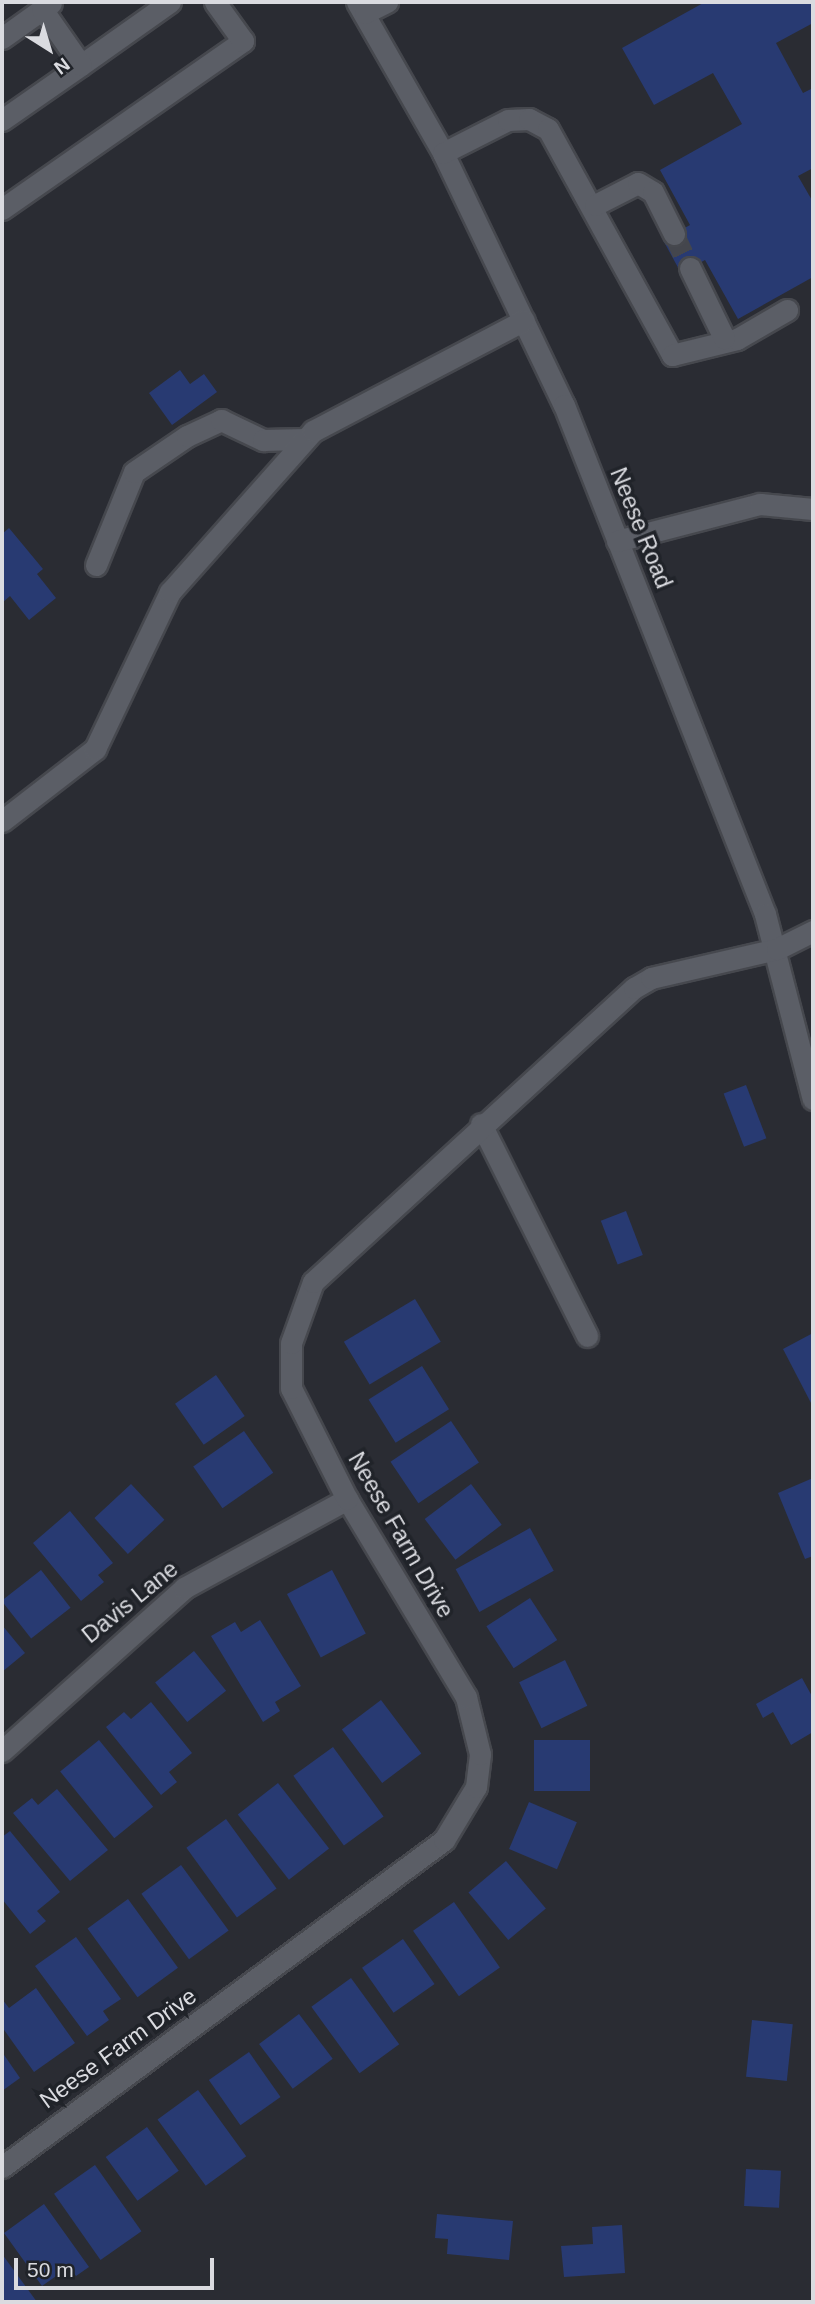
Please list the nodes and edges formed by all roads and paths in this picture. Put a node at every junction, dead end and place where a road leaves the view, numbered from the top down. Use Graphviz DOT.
graph roads {
  1 [pos="170,2"];
  2 [pos="215,2"];
  3 [pos="387,2"];
  4 [pos="48,6"];
  5 [pos="361,7"];
  6 [pos="4,33"];
  7 [pos="80,65"];
  8 [pos="2,120"];
  9 [pos="443,153"];
  10 [pos="595,205"];
  11 [pos="2,209"];
  12 [pos="674,234"];
  13 [pos="690,268"];
  14 [pos="787,310"];
  15 [pos="524,320"];
  16 [pos="724,338"];
  17 [pos="305,439"];
  18 [pos="813,509"];
  19 [pos="617,541"];
  20 [pos="96,565"];
  21 [pos="2,821"];
  22 [pos="813,931"];
  23 [pos="778,948"];
  24 [pos="813,1099"];
  25 [pos="481,1124"];
  26 [pos="587,1336"];
  27 [pos="347,1499"];
  28 [pos="2,1751"];
  29 [pos="2,2167"];
  1 -- 7 [label="street"];
  2 -- 11 [label="street"];
  3 -- 5 [label="street"];
  4 -- 6 [label="street"];
  4 -- 7 [label="street"];
  5 -- 9 [label="street, Neese Road"];
  7 -- 8 [label="street"];
  9 -- 10 [label="street"];
  9 -- 15 [label="street, Neese Road"];
  10 -- 12 [label="street"];
  10 -- 16 [label="street"];
  13 -- 16 [label="street"];
  14 -- 16 [label="street"];
  15 -- 17 [label="street"];
  15 -- 19 [label="street, Neese Road"];
  17 -- 20 [label="street"];
  17 -- 21 [label="street"];
  18 -- 19 [label="street"];
  19 -- 23 [label="street, Neese Road"];
  22 -- 23 [label="street, Neese Farm Drive"];
  23 -- 24 [label="street, Neese Road"];
  23 -- 25 [label="street, Neese Farm Drive"];
  25 -- 26 [label="street"];
  25 -- 27 [label="street, Neese Farm Drive"];
  27 -- 28 [label="street, Davis Lane"];
  27 -- 29 [label="street, Neese Farm Drive"];
}
